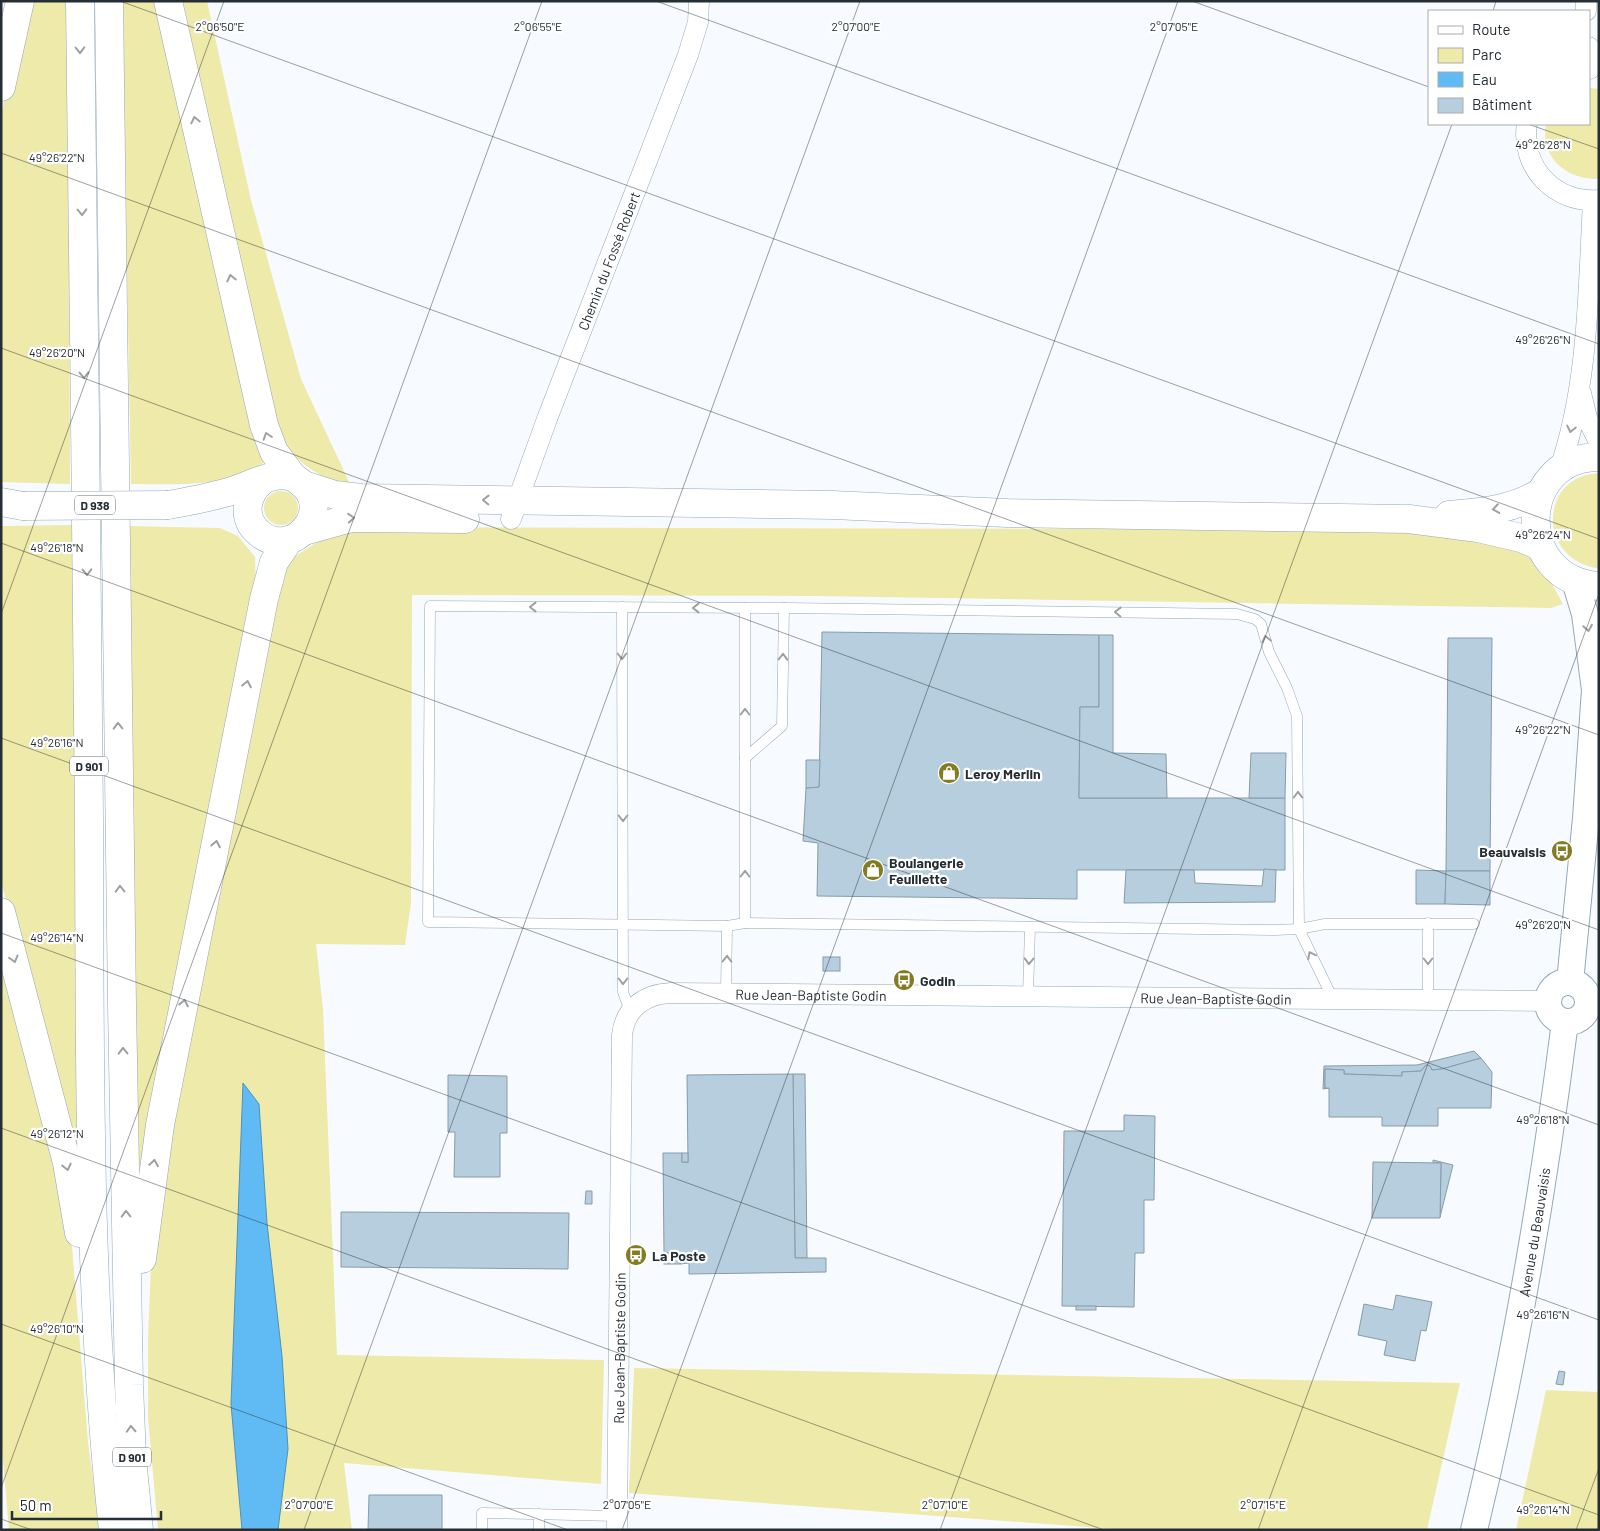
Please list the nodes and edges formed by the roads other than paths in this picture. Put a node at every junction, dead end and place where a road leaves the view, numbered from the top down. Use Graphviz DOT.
graph roads {
  1 [pos="20,1"];
  2 [pos="80,1"];
  3 [pos="109,1"];
  4 [pos="168,1"];
  5 [pos="699,1"];
  6 [pos="1590,52"];
  7 [pos="1593,69"];
  8 [pos="1,87"];
  9 [pos="1527,125"];
  10 [pos="1596,201"];
  11 [pos="1580,386"];
  12 [pos="1599,442"];
  13 [pos="1599,456"];
  14 [pos="1559,471"];
  15 [pos="262,481"];
  16 [pos="298,481"];
  17 [pos="1541,492"];
  18 [pos="168,505"];
  19 [pos="8,506"];
  20 [pos="514,510"];
  21 [pos="1409,519"];
  22 [pos="253,527"];
  23 [pos="297,536"];
  24 [pos="1540,546"];
  25 [pos="1587,583"];
  26 [pos="622,607"];
  27 [pos="745,608"];
  28 [pos="784,608"];
  29 [pos="1597,681"];
  30 [pos="745,758"];
  31 [pos="1,912"];
  32 [pos="745,923"];
  33 [pos="1428,923"];
  34 [pos="623,924"];
  35 [pos="1474,924"];
  36 [pos="727,926"];
  37 [pos="1030,927"];
  38 [pos="1299,929"];
  39 [pos="726,993"];
  40 [pos="1585,994"];
  41 [pos="1028,996"];
  42 [pos="1333,999"];
  43 [pos="1428,1000"];
  44 [pos="1548,1001"];
  45 [pos="630,1012"];
  46 [pos="1566,1022"];
  47 [pos="129,1385"];
  48 [pos="101,1399"];
  49 [pos="539,1514"];
  50 [pos="617,1523"];
  51 [pos="113,1530"];
  52 [pos="139,1530"];
  53 [pos="482,1530"];
  54 [pos="539,1530"];
  55 [pos="1474,1530"];
  1 -- 8 [label="main road"];
  2 -- 48 [label="main road, D 901, one-way"];
  47 -- 3 [label="main road, D 901, one-way"];
  16 -- 4 [label="main road, one-way"];
  5 -- 20 [label="street, Chemin du Fossé Robert"];
  6 -- 7 [label="street"];
  9 -- 10 [label="street"];
  10 -- 11 [label="street"];
  11 -- 12 [label="street"];
  11 -- 14 [label="street, one-way"];
  13 -- 14 [label="main road"];
  14 -- 17 [label="main road"];
  15 -- 16 [label="main road"];
  15 -- 18 [label="main road, D 938"];
  15 -- 22 [label="main road"];
  20 -- 16 [label="main road, one-way"];
  16 -- 23 [label="main road"];
  17 -- 21 [label="main road, one-way"];
  17 -- 24 [label="main road"];
  18 -- 19 [label="main road, D 938, bridge"];
  18 -- 22 [label="main road, D 938"];
  20 -- 21 [label="main road"];
  23 -- 20 [label="main road, one-way"];
  21 -- 24 [label="main road"];
  22 -- 23 [label="main road"];
  47 -- 23 [label="main road, one-way"];
  24 -- 25 [label="main road"];
  25 -- 29 [label="street, one-way"];
  27 -- 26 [label="lane, one-way"];
  26 -- 34 [label="lane, one-way"];
  26 -- 34 [label="lane, one-way"];
  27 -- 28 [label="lane"];
  30 -- 27 [label="lane, one-way"];
  30 -- 28 [label="lane, one-way"];
  38 -- 28 [label="lane, one-way"];
  29 -- 40 [label="street"];
  32 -- 30 [label="lane, one-way"];
  31 -- 48 [label="main road, one-way"];
  32 -- 36 [label="lane"];
  32 -- 37 [label="lane"];
  33 -- 35 [label="lane"];
  33 -- 38 [label="lane"];
  33 -- 43 [label="lane, one-way"];
  34 -- 36 [label="lane"];
  34 -- 45 [label="lane, one-way"];
  39 -- 36 [label="lane, one-way"];
  37 -- 38 [label="lane"];
  37 -- 41 [label="lane, one-way"];
  42 -- 38 [label="lane, one-way"];
  39 -- 41 [label="street, Rue Jean-Baptiste Godin"];
  39 -- 45 [label="street, Rue Jean-Baptiste Godin"];
  40 -- 44 [label="street"];
  40 -- 46 [label="street"];
  41 -- 42 [label="street, Rue Jean-Baptiste Godin"];
  42 -- 43 [label="street, Rue Jean-Baptiste Godin"];
  43 -- 44 [label="street, Rue Jean-Baptiste Godin"];
  44 -- 46 [label="street"];
  45 -- 50 [label="street, Rue Jean-Baptiste Godin"];
  46 -- 55 [label="street, Avenue du Beauvaisis"];
  52 -- 47 [label="main road, D 901, one-way"];
  48 -- 51 [label="main road, D 901"];
  49 -- 50 [label="lane"];
  49 -- 53 [label="lane"];
  49 -- 54 [label="lane"];
}
